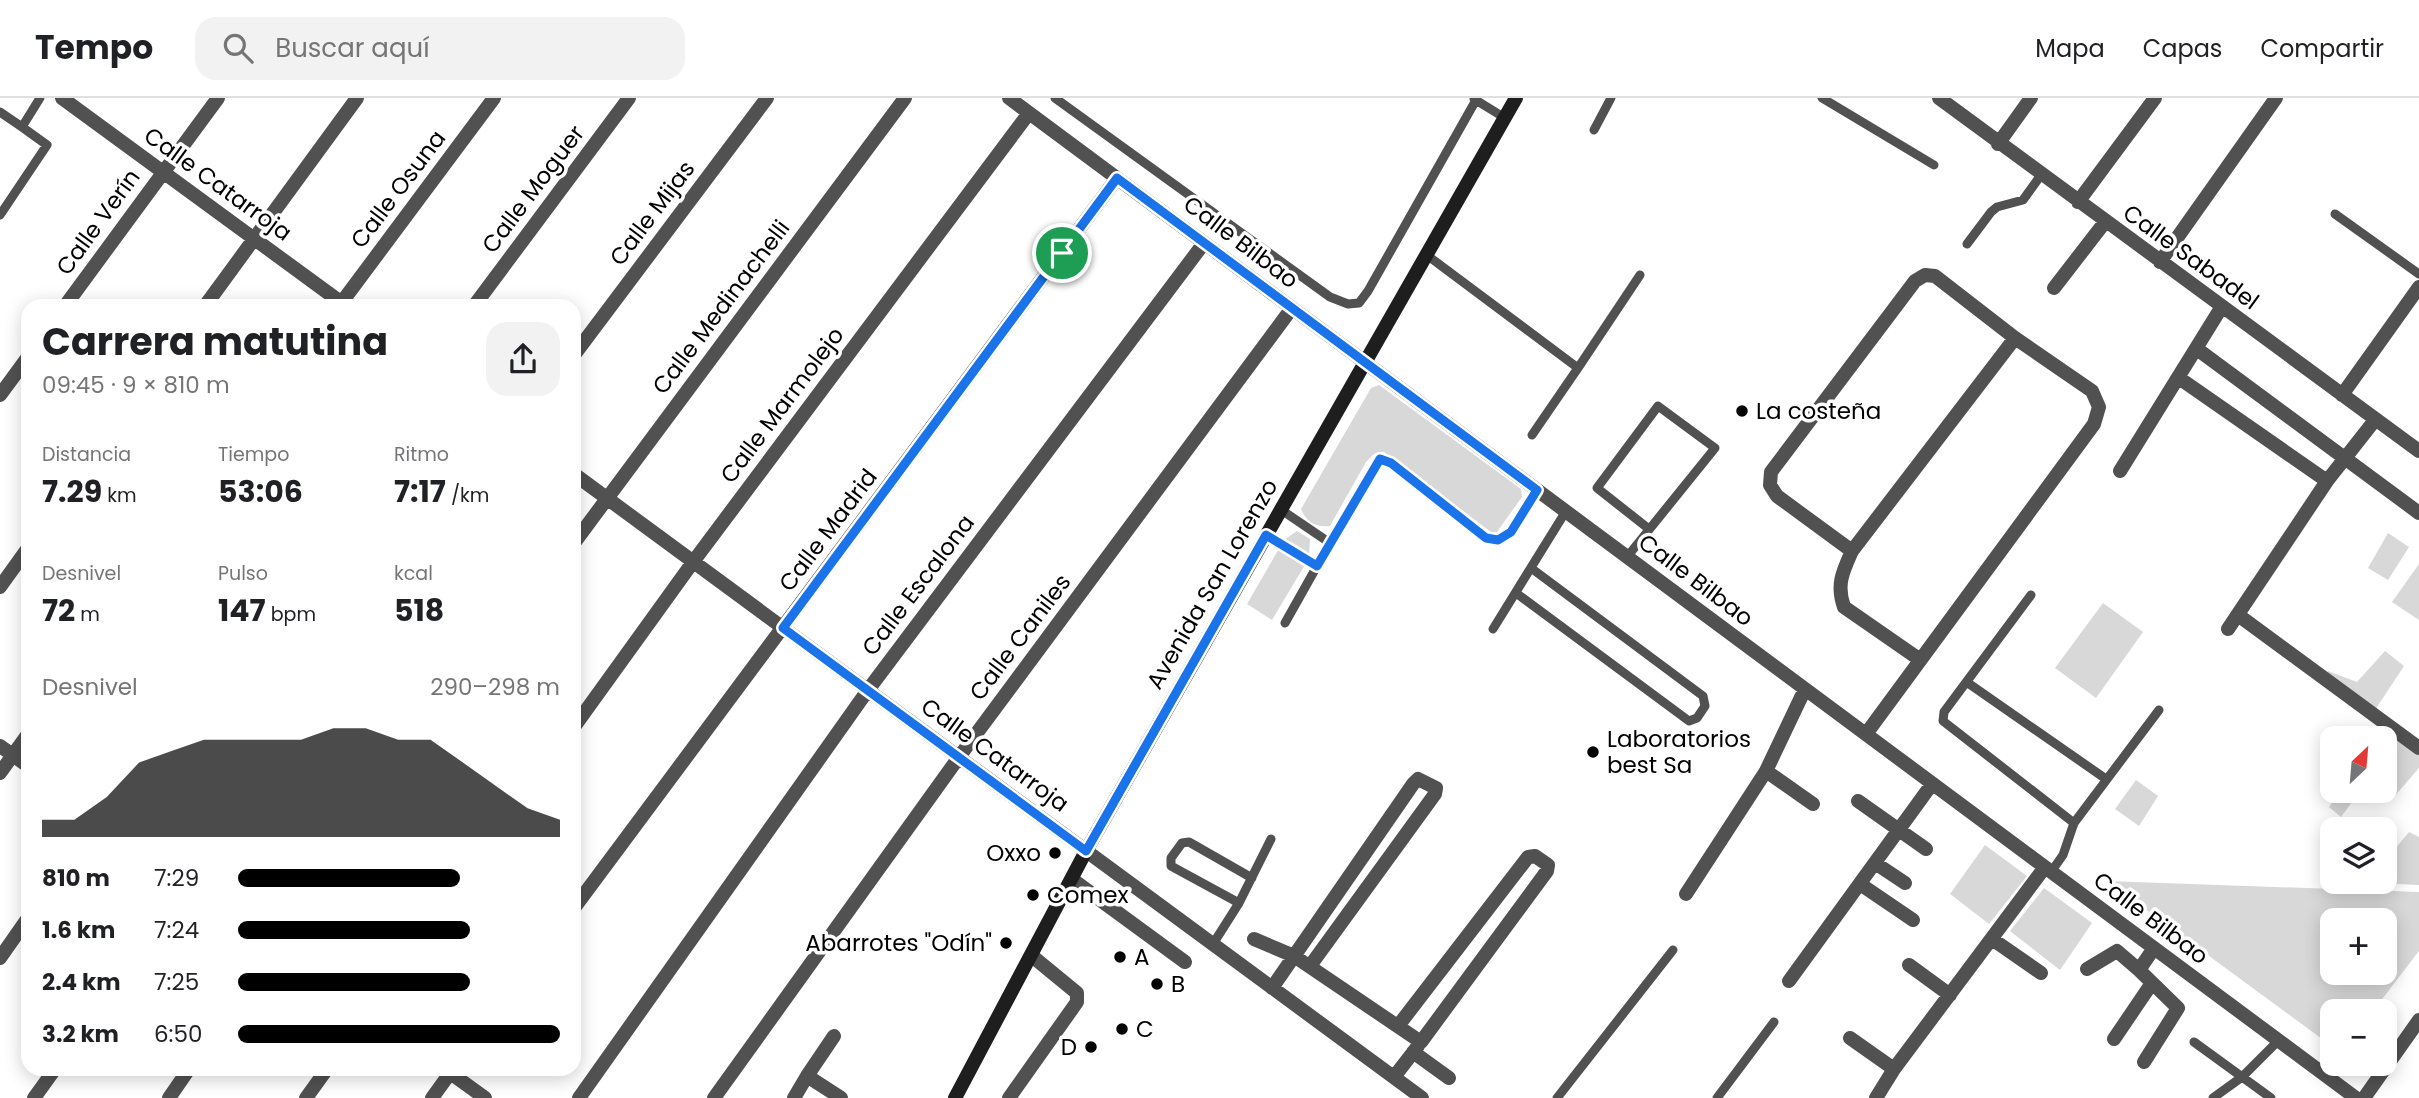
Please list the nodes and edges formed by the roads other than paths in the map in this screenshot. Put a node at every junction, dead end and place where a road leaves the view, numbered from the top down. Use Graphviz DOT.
graph roads {
  1 [pos="40,98"];
  2 [pos="62,98"];
  3 [pos="218,98"];
  4 [pos="357,98"];
  5 [pos="494,98"];
  6 [pos="629,98"];
  7 [pos="767,98"];
  8 [pos="905,98"];
  9 [pos="1009,98"];
  10 [pos="1055,98"];
  11 [pos="1516,98"];
  12 [pos="1611,98"];
  13 [pos="1822,98"];
  14 [pos="1939,98"];
  15 [pos="2031,98"];
  16 [pos="2155,98"];
  17 [pos="2276,98"];
  18 [pos="1474,99"];
  19 [pos="0,112"];
  20 [pos="1029,113"];
  21 [pos="1505,118"];
  22 [pos="22,127"];
  23 [pos="1594,130"];
  24 [pos="1998,144"];
  25 [pos="1934,165"];
  26 [pos="163,172"];
  27 [pos="2041,175"];
  28 [pos="1117,178"];
  29 [pos="2078,202"];
  30 [pos="2335,214"];
  31 [pos="0,215"];
  32 [pos="2105,222"];
  33 [pos="254,239"];
  34 [pos="1204,243"];
  35 [pos="1968,244"];
  36 [pos="1428,256"];
  37 [pos="2160,262"];
  38 [pos="2419,274"];
  39 [pos="1640,275"];
  40 [pos="2419,287"];
  41 [pos="2054,288"];
  42 [pos="70,299"];
  43 [pos="210,299"];
  44 [pos="334,299"];
  45 [pos="346,299"];
  46 [pos="479,299"];
  47 [pos="1292,308"];
  48 [pos="2221,308"];
  49 [pos="2015,338"];
  50 [pos="581,346"];
  51 [pos="2197,349"];
  52 [pos="1364,362"];
  53 [pos="21,366"];
  54 [pos="1578,368"];
  55 [pos="2179,378"];
  56 [pos="0,395"];
  57 [pos="2342,395"];
  58 [pos="2375,420"];
  59 [pos="1532,435"];
  60 [pos="2419,451"];
  61 [pos="2345,458"];
  62 [pos="2120,471"];
  63 [pos="581,479"];
  64 [pos="2328,481"];
  65 [pos="1537,490"];
  66 [pos="607,498"];
  67 [pos="1280,509"];
  68 [pos="1566,512"];
  69 [pos="2419,513"];
  70 [pos="1650,529"];
  71 [pos="581,533"];
  72 [pos="1266,535"];
  73 [pos="1330,543"];
  74 [pos="1852,551"];
  75 [pos="1627,557"];
  76 [pos="21,558"];
  77 [pos="693,562"];
  78 [pos="1317,566"];
  79 [pos="1531,568"];
  80 [pos="0,587"];
  81 [pos="1516,593"];
  82 [pos="2031,595"];
  83 [pos="2238,615"];
  84 [pos="1285,622"];
  85 [pos="783,628"];
  86 [pos="1493,629"];
  87 [pos="2228,629"];
  88 [pos="1919,659"];
  89 [pos="1968,683"];
  90 [pos="1805,689"];
  91 [pos="867,690"];
  92 [pos="2159,710"];
  93 [pos="581,717"];
  94 [pos="1866,734"];
  95 [pos="21,744"];
  96 [pos="0,746"];
  97 [pos="2419,748"];
  98 [pos="13,755"];
  99 [pos="959,757"];
  100 [pos="21,761"];
  101 [pos="1766,771"];
  102 [pos="0,773"];
  103 [pos="2106,779"];
  104 [pos="1932,784"];
  105 [pos="1858,801"];
  106 [pos="1813,804"];
  107 [pos="2074,824"];
  108 [pos="1899,830"];
  109 [pos="1271,839"];
  110 [pos="1926,849"];
  111 [pos="1086,851"];
  112 [pos="1875,863"];
  113 [pos="2048,869"];
  114 [pos="1252,878"];
  115 [pos="1073,880"];
  116 [pos="1905,883"];
  117 [pos="1860,884"];
  118 [pos="1685,894"];
  119 [pos="581,899"];
  120 [pos="1239,903"];
  121 [pos="1913,920"];
  122 [pos="21,928"];
  123 [pos="1254,939"];
  124 [pos="1992,939"];
  125 [pos="1213,944"];
  126 [pos="2154,948"];
  127 [pos="1673,950"];
  128 [pos="1032,956"];
  129 [pos="1294,956"];
  130 [pos="0,957"];
  131 [pos="1185,962"];
  132 [pos="1909,965"];
  133 [pos="1310,966"];
  134 [pos="2087,969"];
  135 [pos="2139,970"];
  136 [pos="2041,973"];
  137 [pos="1789,981"];
  138 [pos="2152,983"];
  139 [pos="1272,988"];
  140 [pos="1950,995"];
  141 [pos="2419,1020"];
  142 [pos="1774,1022"];
  143 [pos="1398,1026"];
  144 [pos="834,1036"];
  145 [pos="1850,1038"];
  146 [pos="2114,1039"];
  147 [pos="2278,1040"];
  148 [pos="2194,1042"];
  149 [pos="1417,1047"];
  150 [pos="2144,1062"];
  151 [pos="1894,1069"];
  152 [pos="50,1076"];
  153 [pos="184,1076"];
  154 [pos="322,1076"];
  155 [pos="445,1076"];
  156 [pos="457,1076"];
  157 [pos="807,1076"];
  158 [pos="1394,1077"];
  159 [pos="1449,1077"];
  160 [pos="2242,1077"];
  161 [pos="34,1098"];
  162 [pos="169,1098"];
  163 [pos="306,1098"];
  164 [pos="432,1098"];
  165 [pos="485,1098"];
  166 [pos="579,1098"];
  167 [pos="714,1098"];
  168 [pos="794,1098"];
  169 [pos="841,1098"];
  170 [pos="955,1098"];
  171 [pos="1009,1098"];
  172 [pos="1422,1098"];
  173 [pos="1557,1098"];
  174 [pos="1717,1098"];
  175 [pos="1876,1098"];
  176 [pos="2213,1098"];
  177 [pos="2271,1098"];
  178 [pos="2356,1098"];
  179 [pos="2364,1098"];
  1 -- 22 [label="lane"];
  2 -- 26 [label="street, Calle Catarroja"];
  3 -- 26 [label="street, Calle Verín"];
  4 -- 33 [label="street"];
  5 -- 45 [label="street, Calle Osuna"];
  6 -- 46 [label="street, Calle Moguer"];
  7 -- 50 [label="street, Calle Mijas"];
  8 -- 66 [label="street, Calle Medinachelli"];
  9 -- 20 [label="street, Calle Bilbao"];
  10 -- 18 [label="lane"];
  11 -- 21 [label="main road, Avenida San Lorenzo"];
  12 -- 23 [label="lane"];
  13 -- 25 [label="lane"];
  14 -- 24 [label="street, Calle Sabadel"];
  15 -- 24 [label="street"];
  16 -- 29 [label="street"];
  17 -- 37 [label="street"];
  18 -- 21 [label="lane"];
  19 -- 22 [label="lane"];
  20 -- 28 [label="street, Calle Bilbao"];
  20 -- 77 [label="street, Calle Marmolejo"];
  21 -- 36 [label="main road, Avenida San Lorenzo"];
  22 -- 31 [label="lane"];
  24 -- 27 [label="street, Calle Sabadel"];
  26 -- 33 [label="street, Calle Catarroja"];
  26 -- 42 [label="street, Calle Verín"];
  27 -- 29 [label="street, Calle Sabadel"];
  27 -- 35 [label="lane"];
  28 -- 34 [label="street, Calle Bilbao"];
  28 -- 85 [label="street, Calle Madrid"];
  29 -- 32 [label="street, Calle Sabadel"];
  30 -- 38 [label="lane"];
  32 -- 37 [label="street, Calle Sabadel"];
  32 -- 41 [label="street"];
  33 -- 43 [label="street"];
  33 -- 44 [label="street, Calle Catarroja"];
  34 -- 47 [label="street, Calle Bilbao"];
  34 -- 91 [label="street, Calle Escalona"];
  36 -- 52 [label="main road, Avenida San Lorenzo"];
  36 -- 54 [label="lane"];
  37 -- 48 [label="street, Calle Sabadel"];
  39 -- 54 [label="lane"];
  40 -- 57 [label="street"];
  47 -- 52 [label="street, Calle Bilbao"];
  47 -- 99 [label="street, Calle Caniles"];
  48 -- 51 [label="street"];
  48 -- 57 [label="street, Calle Sabadel"];
  49 -- 74 [label="street"];
  49 -- 74 [label="street"];
  49 -- 88 [label="street"];
  51 -- 55 [label="street"];
  51 -- 61 [label="street"];
  52 -- 65 [label="street, Calle Bilbao"];
  52 -- 67 [label="main road, Avenida San Lorenzo"];
  53 -- 56 [label="street"];
  54 -- 59 [label="lane"];
  55 -- 62 [label="street"];
  55 -- 64 [label="street"];
  57 -- 58 [label="street, Calle Sabadel"];
  58 -- 60 [label="street, Calle Sabadel"];
  58 -- 61 [label="street"];
  61 -- 64 [label="street"];
  61 -- 69 [label="street"];
  63 -- 66 [label="street, Calle Catarroja"];
  64 -- 83 [label="street"];
  65 -- 68 [label="street, Calle Bilbao"];
  65 -- 73 [label="lane"];
  66 -- 71 [label="street, Calle Medinachelli"];
  66 -- 77 [label="street, Calle Catarroja"];
  67 -- 72 [label="main road, Avenida San Lorenzo"];
  67 -- 73 [label="lane"];
  68 -- 75 [label="street, Calle Bilbao"];
  68 -- 79 [label="lane"];
  70 -- 70 [label="lane"];
  70 -- 75 [label="lane"];
  72 -- 78 [label="lane"];
  72 -- 111 [label="main road, Avenida San Lorenzo"];
  73 -- 78 [label="lane"];
  74 -- 88 [label="street"];
  75 -- 90 [label="street, Calle Bilbao"];
  76 -- 80 [label="street"];
  77 -- 85 [label="street, Calle Catarroja"];
  77 -- 93 [label="street, Calle Marmolejo"];
  78 -- 84 [label="lane"];
  79 -- 81 [label="lane"];
  79 -- 81 [label="lane"];
  81 -- 86 [label="lane"];
  82 -- 89 [label="lane"];
  83 -- 87 [label="street"];
  83 -- 97 [label="street"];
  85 -- 91 [label="street, Calle Catarroja"];
  85 -- 119 [label="street, Calle Madrid"];
  88 -- 94 [label="street"];
  89 -- 103 [label="lane"];
  89 -- 107 [label="lane"];
  90 -- 94 [label="street, Calle Bilbao"];
  90 -- 101 [label="street"];
  91 -- 99 [label="street, Calle Catarroja"];
  91 -- 166 [label="street, Calle Escalona"];
  92 -- 103 [label="lane"];
  94 -- 104 [label="street, Calle Bilbao"];
  95 -- 98 [label="street"];
  96 -- 98 [label="street"];
  98 -- 100 [label="street"];
  98 -- 102 [label="street"];
  99 -- 111 [label="street, Calle Catarroja"];
  99 -- 167 [label="street, Calle Caniles"];
  101 -- 106 [label="street"];
  101 -- 118 [label="street"];
  103 -- 107 [label="lane"];
  104 -- 108 [label="street"];
  104 -- 113 [label="street, Calle Bilbao"];
  105 -- 108 [label="street"];
  107 -- 113 [label="lane"];
  108 -- 110 [label="street"];
  108 -- 112 [label="street"];
  109 -- 114 [label="lane"];
  111 -- 115 [label="main road, Avenida San Lorenzo"];
  111 -- 125 [label="street, Calle Catarroja"];
  112 -- 116 [label="street"];
  112 -- 117 [label="street"];
  113 -- 124 [label="street"];
  113 -- 126 [label="street, Calle Bilbao"];
  114 -- 120 [label="lane"];
  114 -- 120 [label="lane"];
  115 -- 128 [label="main road, Avenida San Lorenzo"];
  115 -- 131 [label="street"];
  117 -- 121 [label="street"];
  117 -- 137 [label="street"];
  120 -- 125 [label="lane"];
  122 -- 130 [label="street"];
  123 -- 129 [label="street"];
  124 -- 136 [label="street"];
  124 -- 140 [label="street"];
  125 -- 139 [label="street, Calle Catarroja"];
  126 -- 135 [label="street"];
  126 -- 147 [label="street, Calle Bilbao"];
  127 -- 173 [label="lane"];
  128 -- 170 [label="main road, Avenida San Lorenzo"];
  128 -- 171 [label="street"];
  129 -- 133 [label="street"];
  129 -- 133 [label="street"];
  129 -- 139 [label="street"];
  132 -- 140 [label="street"];
  133 -- 143 [label="street"];
  134 -- 135 [label="street"];
  135 -- 138 [label="street"];
  138 -- 146 [label="street"];
  138 -- 150 [label="street"];
  139 -- 158 [label="street, Calle Catarroja"];
  140 -- 151 [label="street"];
  141 -- 179 [label="street"];
  142 -- 174 [label="lane"];
  143 -- 149 [label="street"];
  143 -- 149 [label="street"];
  144 -- 157 [label="street"];
  145 -- 151 [label="street"];
  147 -- 160 [label="lane"];
  147 -- 178 [label="street, Calle Bilbao"];
  148 -- 160 [label="lane"];
  149 -- 158 [label="street"];
  149 -- 159 [label="street"];
  151 -- 175 [label="street"];
  152 -- 161 [label="street"];
  153 -- 162 [label="street"];
  154 -- 163 [label="street"];
  155 -- 164 [label="street"];
  156 -- 165 [label="street"];
  157 -- 168 [label="street"];
  157 -- 169 [label="street"];
  158 -- 172 [label="street, Calle Catarroja"];
  160 -- 176 [label="lane"];
  160 -- 177 [label="lane"];
}
